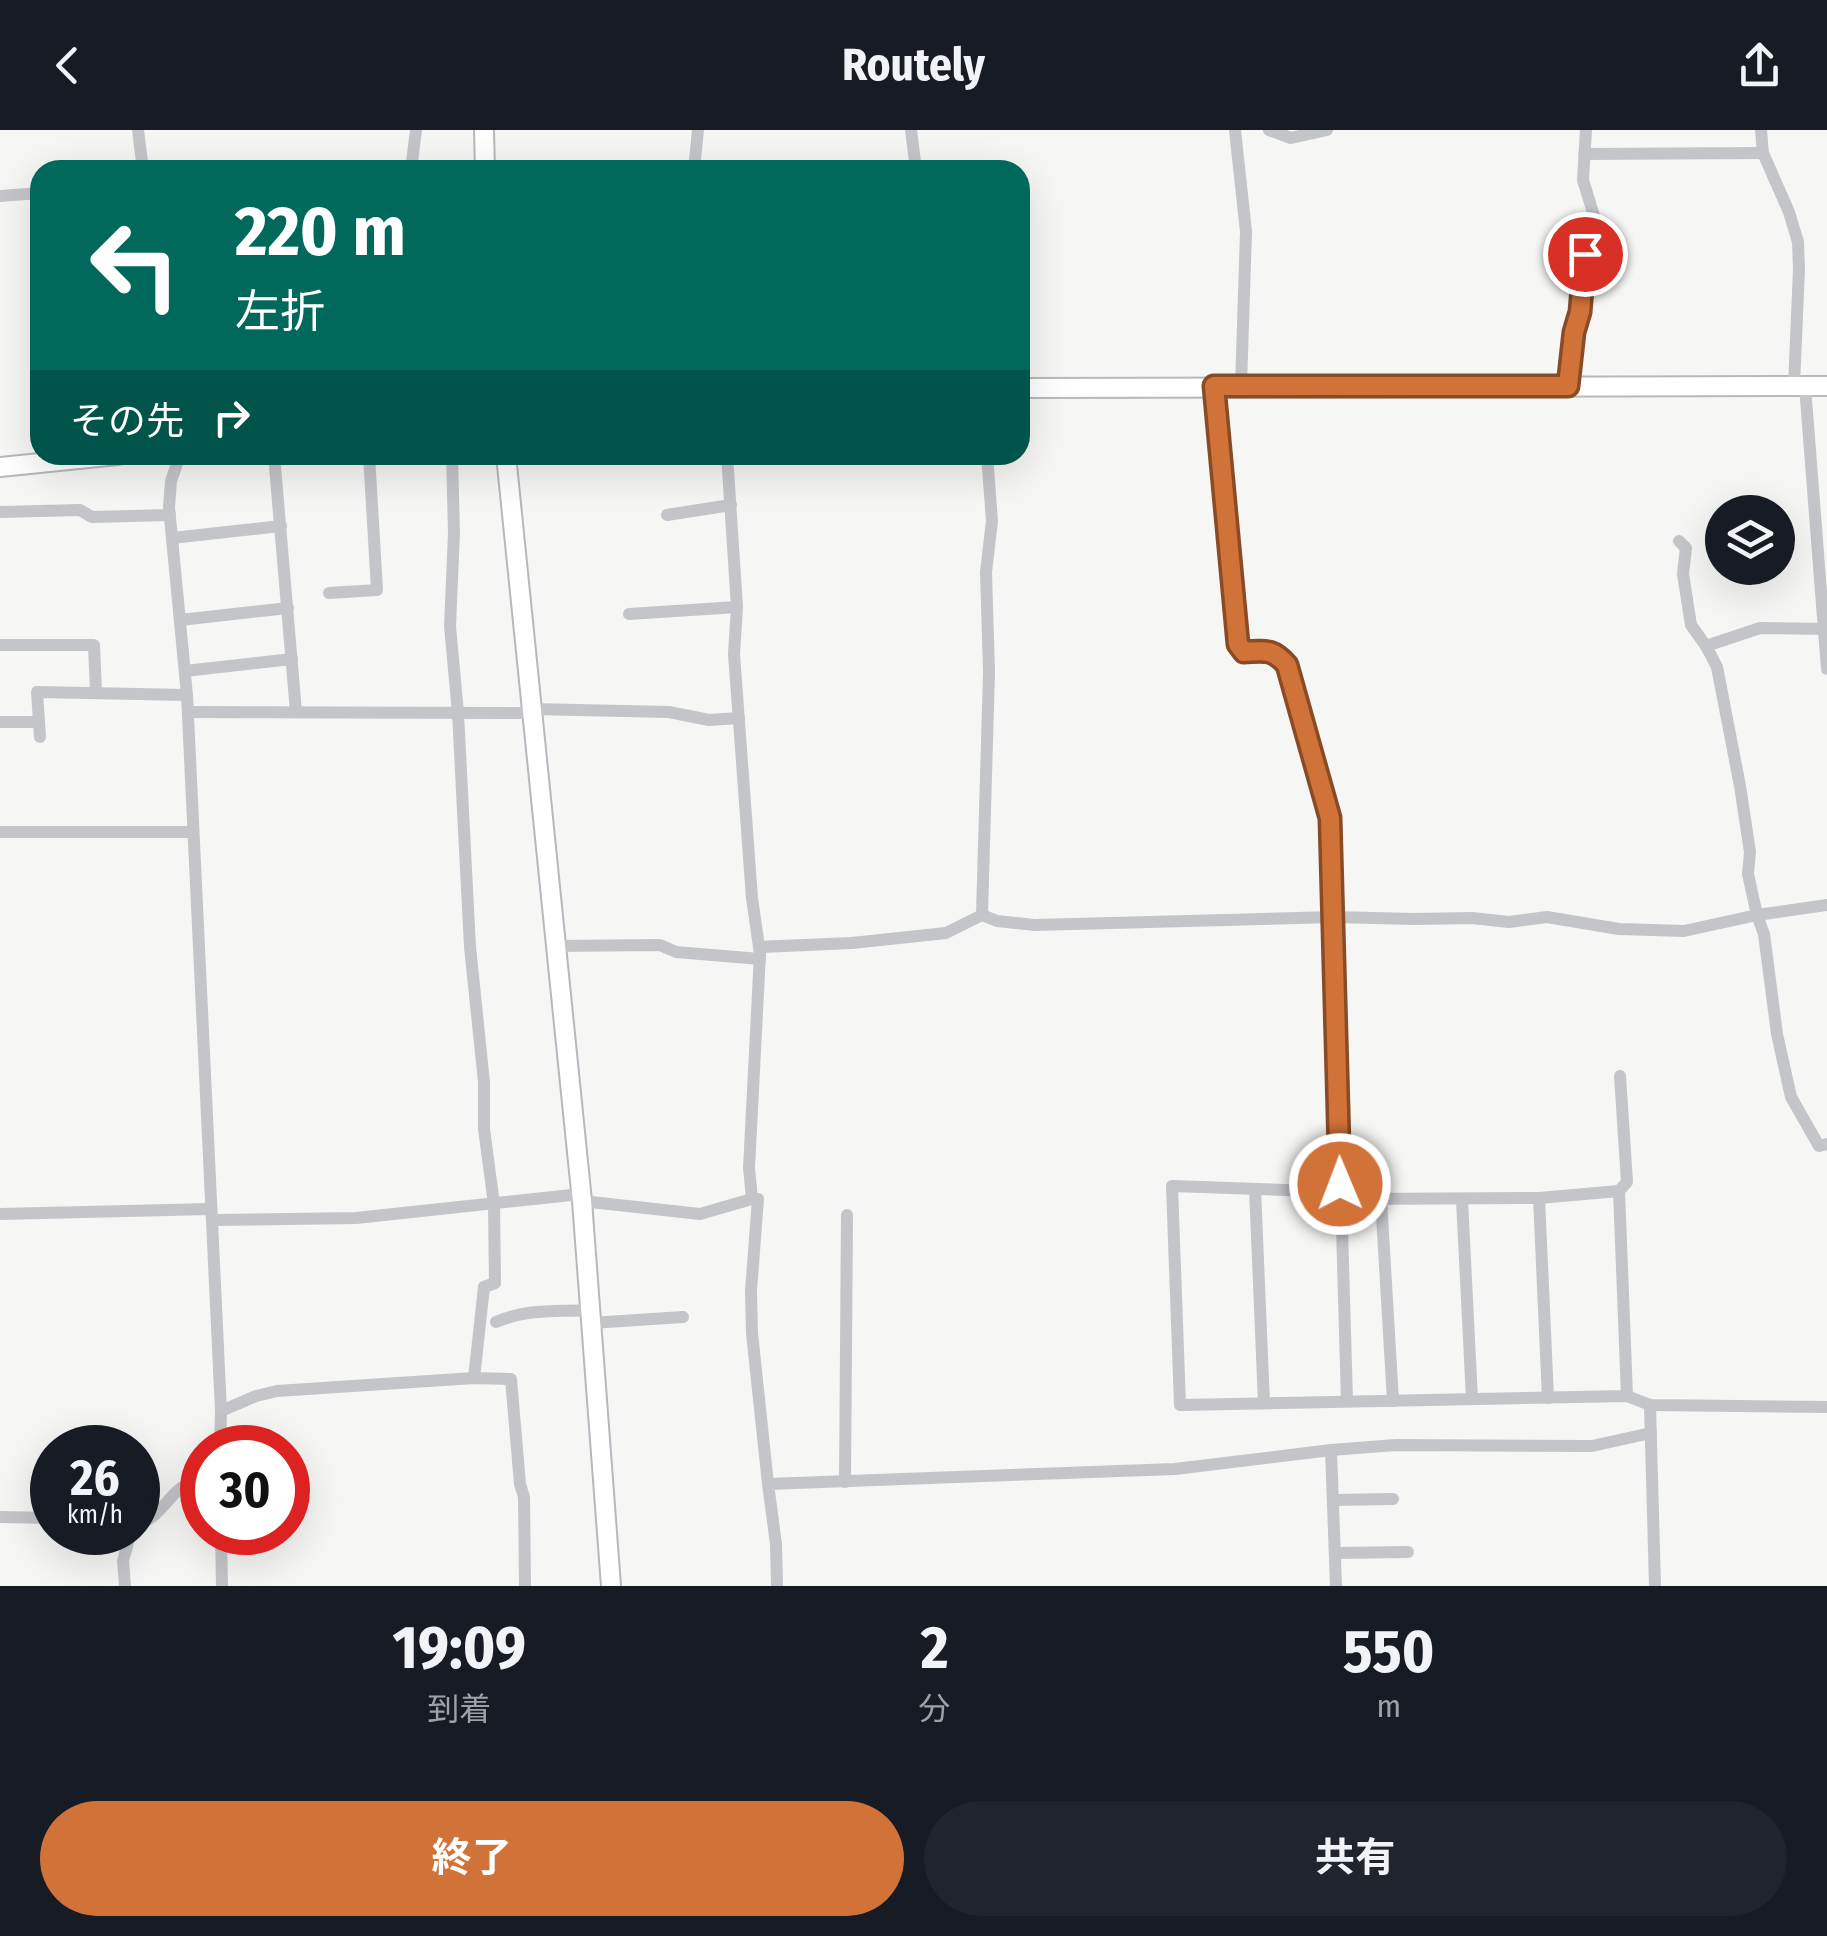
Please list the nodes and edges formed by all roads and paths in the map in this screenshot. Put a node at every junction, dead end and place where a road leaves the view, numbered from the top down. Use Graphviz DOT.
graph roads {
  1 [pos="138,130"];
  2 [pos="416,130"];
  3 [pos="484,130"];
  4 [pos="698,130"];
  5 [pos="911,130"];
  6 [pos="1235,130"];
  7 [pos="1269,130"];
  8 [pos="1327,130"];
  9 [pos="1586,130"];
  10 [pos="1761,130"];
  11 [pos="1763,153"];
  12 [pos="1584,154"];
  13 [pos="142,160"];
  14 [pos="412,160"];
  15 [pos="485,160"];
  16 [pos="695,160"];
  17 [pos="915,160"];
  18 [pos="30,194"];
  19 [pos="0,196"];
  20 [pos="1214,386"];
  21 [pos="1241,386"];
  22 [pos="1568,386"];
  23 [pos="1800,386"];
  24 [pos="1827,386"];
  25 [pos="1030,388"];
  26 [pos="30,464"];
  27 [pos="177,465"];
  28 [pos="275,465"];
  29 [pos="371,465"];
  30 [pos="452,465"];
  31 [pos="507,465"];
  32 [pos="727,465"];
  33 [pos="988,465"];
  34 [pos="0,467"];
  35 [pos="731,505"];
  36 [pos="0,512"];
  37 [pos="170,515"];
  38 [pos="668,515"];
  39 [pos="280,526"];
  40 [pos="172,538"];
  41 [pos="1679,541"];
  42 [pos="328,593"];
  43 [pos="736,607"];
  44 [pos="288,608"];
  45 [pos="629,614"];
  46 [pos="180,620"];
  47 [pos="1826,629"];
  48 [pos="0,645"];
  49 [pos="1706,646"];
  50 [pos="292,659"];
  51 [pos="1827,669"];
  52 [pos="184,671"];
  53 [pos="96,693"];
  54 [pos="187,695"];
  55 [pos="531,711"];
  56 [pos="188,712"];
  57 [pos="296,712"];
  58 [pos="458,712"];
  59 [pos="740,718"];
  60 [pos="0,722"];
  61 [pos="39,722"];
  62 [pos="40,737"];
  63 [pos="0,832"];
  64 [pos="194,832"];
  65 [pos="1827,904"];
  66 [pos="982,914"];
  67 [pos="1757,914"];
  68 [pos="1333,917"];
  69 [pos="555,946"];
  70 [pos="760,953"];
  71 [pos="1620,1076"];
  72 [pos="1827,1144"];
  73 [pos="1256,1189"];
  74 [pos="1619,1191"];
  75 [pos="1340,1192"];
  76 [pos="581,1197"];
  77 [pos="1540,1198"];
  78 [pos="758,1199"];
  79 [pos="1381,1199"];
  80 [pos="1462,1200"];
  81 [pos="494,1204"];
  82 [pos="0,1214"];
  83 [pos="212,1215"];
  84 [pos="847,1215"];
  85 [pos="590,1317"];
  86 [pos="684,1317"];
  87 [pos="496,1322"];
  88 [pos="474,1378"];
  89 [pos="1626,1396"];
  90 [pos="1548,1398"];
  91 [pos="1472,1399"];
  92 [pos="1393,1400"];
  93 [pos="1347,1402"];
  94 [pos="1264,1403"];
  95 [pos="1650,1405"];
  96 [pos="1827,1407"];
  97 [pos="221,1411"];
  98 [pos="221,1425"];
  99 [pos="1651,1433"];
  100 [pos="1331,1450"];
  101 [pos="845,1482"];
  102 [pos="768,1484"];
  103 [pos="180,1488"];
  104 [pos="1393,1499"];
  105 [pos="1333,1500"];
  106 [pos="160,1511"];
  107 [pos="0,1517"];
  108 [pos="30,1518"];
  109 [pos="1408,1552"];
  110 [pos="1334,1553"];
  111 [pos="125,1555"];
  112 [pos="221,1555"];
  113 [pos="125,1586"];
  114 [pos="222,1586"];
  115 [pos="525,1586"];
  116 [pos="612,1586"];
  117 [pos="777,1586"];
  118 [pos="1336,1586"];
  119 [pos="1655,1586"];
  1 -- 13 [label="street"];
  2 -- 14 [label="street"];
  3 -- 15 [label="street"];
  4 -- 16 [label="street"];
  5 -- 17 [label="street"];
  6 -- 21 [label="street"];
  7 -- 8 [label="street"];
  9 -- 12 [label="street"];
  10 -- 11 [label="street"];
  11 -- 12 [label="street"];
  11 -- 23 [label="street"];
  12 -- 22 [label="street"];
  18 -- 19 [label="street"];
  20 -- 21 [label="street"];
  20 -- 25 [label="street"];
  20 -- 68 [label="street"];
  21 -- 22 [label="street"];
  22 -- 23 [label="street"];
  23 -- 24 [label="street"];
  23 -- 47 [label="street"];
  26 -- 34 [label="street"];
  27 -- 37 [label="street"];
  28 -- 39 [label="street"];
  29 -- 42 [label="street"];
  30 -- 58 [label="street"];
  31 -- 55 [label="street"];
  32 -- 35 [label="street"];
  33 -- 66 [label="street"];
  35 -- 38 [label="street"];
  35 -- 43 [label="street"];
  36 -- 37 [label="street"];
  37 -- 40 [label="street"];
  39 -- 40 [label="street"];
  39 -- 44 [label="street"];
  40 -- 46 [label="street"];
  41 -- 49 [label="street"];
  43 -- 45 [label="street"];
  43 -- 59 [label="street"];
  44 -- 46 [label="street"];
  44 -- 50 [label="street"];
  46 -- 52 [label="street"];
  47 -- 49 [label="street"];
  47 -- 51 [label="street"];
  48 -- 53 [label="street"];
  49 -- 67 [label="street"];
  50 -- 52 [label="street"];
  50 -- 57 [label="street"];
  52 -- 54 [label="street"];
  53 -- 54 [label="street"];
  53 -- 61 [label="street"];
  54 -- 56 [label="street"];
  55 -- 58 [label="street"];
  55 -- 59 [label="street"];
  55 -- 69 [label="street"];
  56 -- 57 [label="street"];
  56 -- 64 [label="street"];
  57 -- 58 [label="street"];
  58 -- 81 [label="street"];
  59 -- 70 [label="street"];
  60 -- 61 [label="street"];
  61 -- 62 [label="street"];
  63 -- 64 [label="street"];
  64 -- 83 [label="street"];
  65 -- 67 [label="street"];
  66 -- 68 [label="street"];
  66 -- 70 [label="street"];
  67 -- 68 [label="street"];
  67 -- 72 [label="street"];
  68 -- 75 [label="street"];
  69 -- 70 [label="street"];
  69 -- 76 [label="street"];
  70 -- 76 [label="street"];
  71 -- 74 [label="street"];
  73 -- 75 [label="street"];
  73 -- 94 [label="street"];
  73 -- 94 [label="street"];
  74 -- 77 [label="street"];
  74 -- 89 [label="street"];
  75 -- 79 [label="street"];
  75 -- 93 [label="street"];
  76 -- 81 [label="street"];
  76 -- 85 [label="street"];
  77 -- 80 [label="street"];
  77 -- 90 [label="street"];
  78 -- 102 [label="street"];
  79 -- 80 [label="street"];
  79 -- 92 [label="street"];
  80 -- 91 [label="street"];
  81 -- 83 [label="street"];
  81 -- 88 [label="street"];
  82 -- 83 [label="street"];
  83 -- 97 [label="street"];
  84 -- 101 [label="street"];
  85 -- 86 [label="street"];
  85 -- 87 [label="street"];
  85 -- 116 [label="street"];
  88 -- 97 [label="street"];
  88 -- 115 [label="street"];
  89 -- 90 [label="street"];
  89 -- 95 [label="street"];
  90 -- 91 [label="street"];
  91 -- 92 [label="street"];
  92 -- 93 [label="street"];
  93 -- 94 [label="street"];
  95 -- 96 [label="street"];
  95 -- 99 [label="street"];
  97 -- 98 [label="street"];
  99 -- 100 [label="street"];
  99 -- 119 [label="street"];
  100 -- 101 [label="street"];
  100 -- 105 [label="street"];
  101 -- 102 [label="street"];
  102 -- 117 [label="street"];
  103 -- 106 [label="street"];
  104 -- 105 [label="street"];
  105 -- 110 [label="street"];
  107 -- 108 [label="street"];
  109 -- 110 [label="street"];
  110 -- 118 [label="street"];
  111 -- 113 [label="street"];
  112 -- 114 [label="street"];
}
